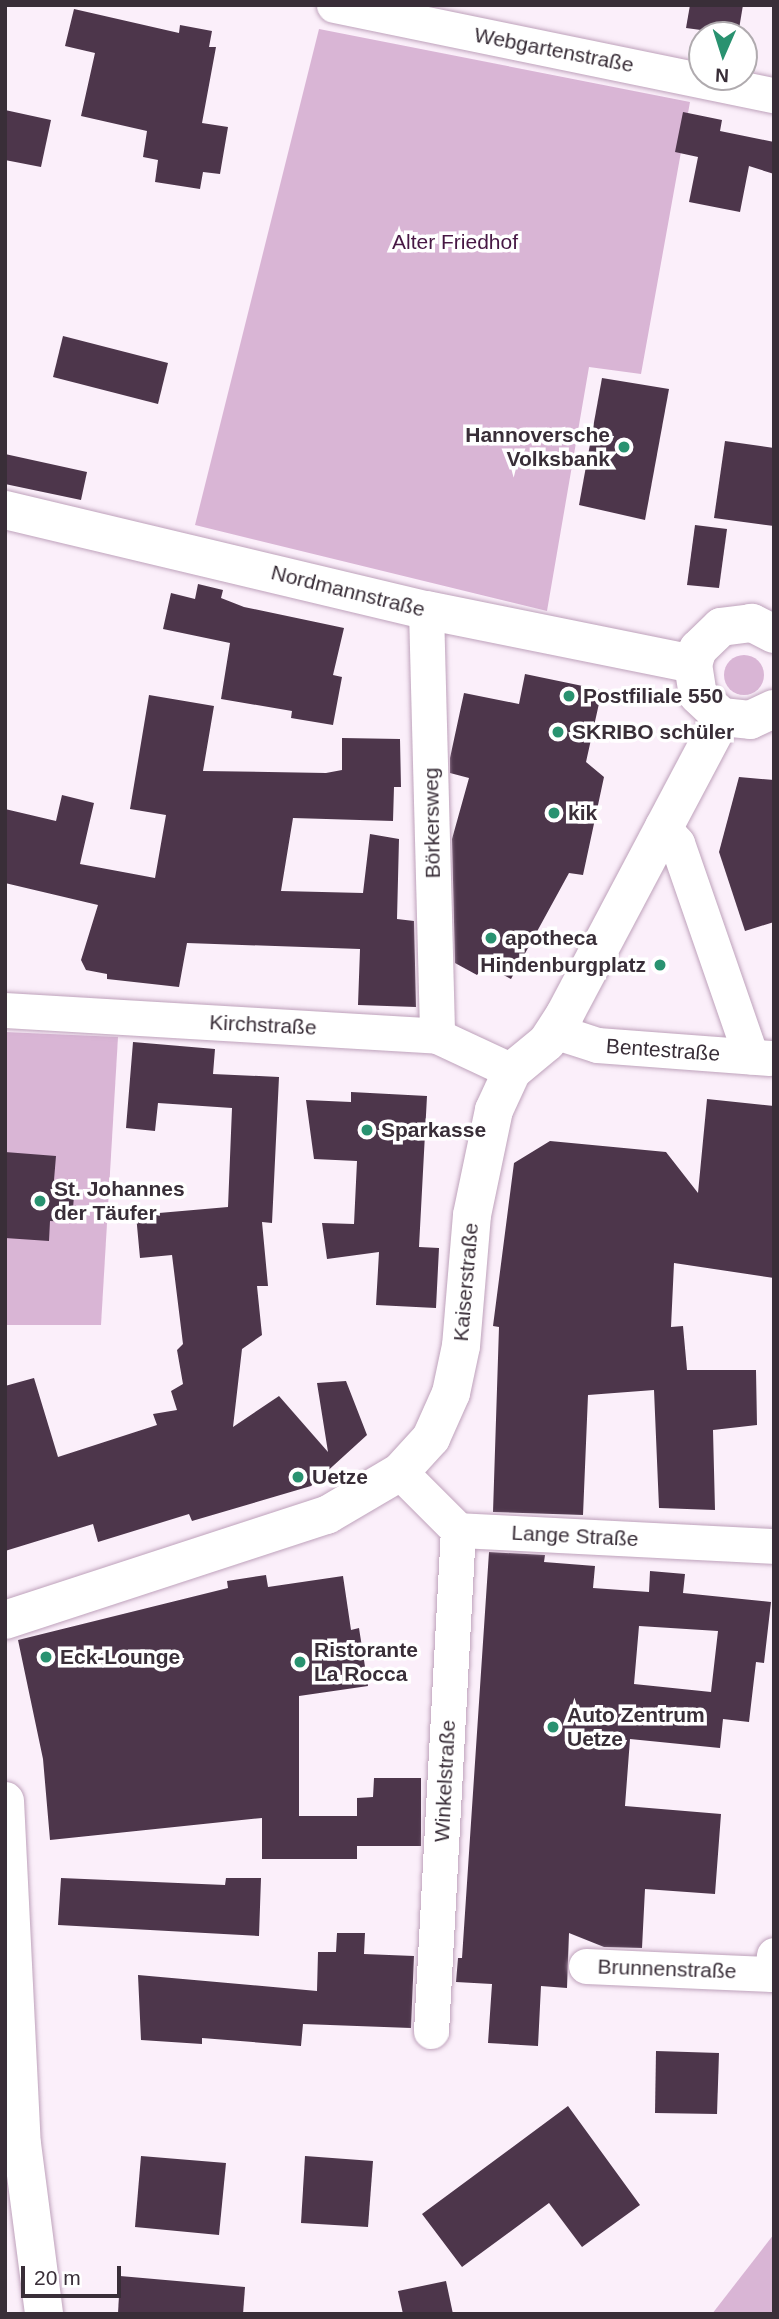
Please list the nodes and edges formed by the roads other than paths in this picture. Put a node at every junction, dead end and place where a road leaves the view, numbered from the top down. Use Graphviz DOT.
graph roads {
  1 [pos="352,7"];
  2 [pos="774,95"];
  3 [pos="5,510"];
  4 [pos="426,610"];
  5 [pos="772,627"];
  6 [pos="693,664"];
  7 [pos="774,709"];
  8 [pos="722,717"];
  9 [pos="662,826"];
  10 [pos="5,1010"];
  11 [pos="554,1031"];
  12 [pos="437,1036"];
  13 [pos="762,1058"];
  14 [pos="512,1071"];
  15 [pos="400,1472"];
  16 [pos="458,1530"];
  17 [pos="774,1546"];
  18 [pos="5,1620"];
  19 [pos="5,1801"];
  20 [pos="774,1955"];
  21 [pos="586,1966"];
  22 [pos="431,2031"];
  23 [pos="44,2314"];
  1 -- 2 [label="street, Webgartenstraße"];
  3 -- 4 [label="street, Nordmannstraße"];
  4 -- 6 [label="street, Nordmannstraße"];
  4 -- 12 [label="street, Börkersweg"];
  5 -- 6 [label="street"];
  6 -- 8 [label="street"];
  7 -- 8 [label="street"];
  8 -- 9 [label="street, Kaiserstraße"];
  9 -- 11 [label="street, Kaiserstraße"];
  9 -- 13 [label="street"];
  10 -- 12 [label="street, Kirchstraße"];
  11 -- 13 [label="street, Bentestraße"];
  11 -- 14 [label="street, Kaiserstraße"];
  12 -- 14 [label="street, Kirchstraße"];
  14 -- 15 [label="street, Kaiserstraße"];
  15 -- 16 [label="street"];
  15 -- 18 [label="street, Kaiserstraße"];
  16 -- 17 [label="street, Lange Straße"];
  16 -- 22 [label="street, Winkelstraße"];
  19 -- 23 [label="street"];
  20 -- 21 [label="street, Brunnenstraße"];
}
